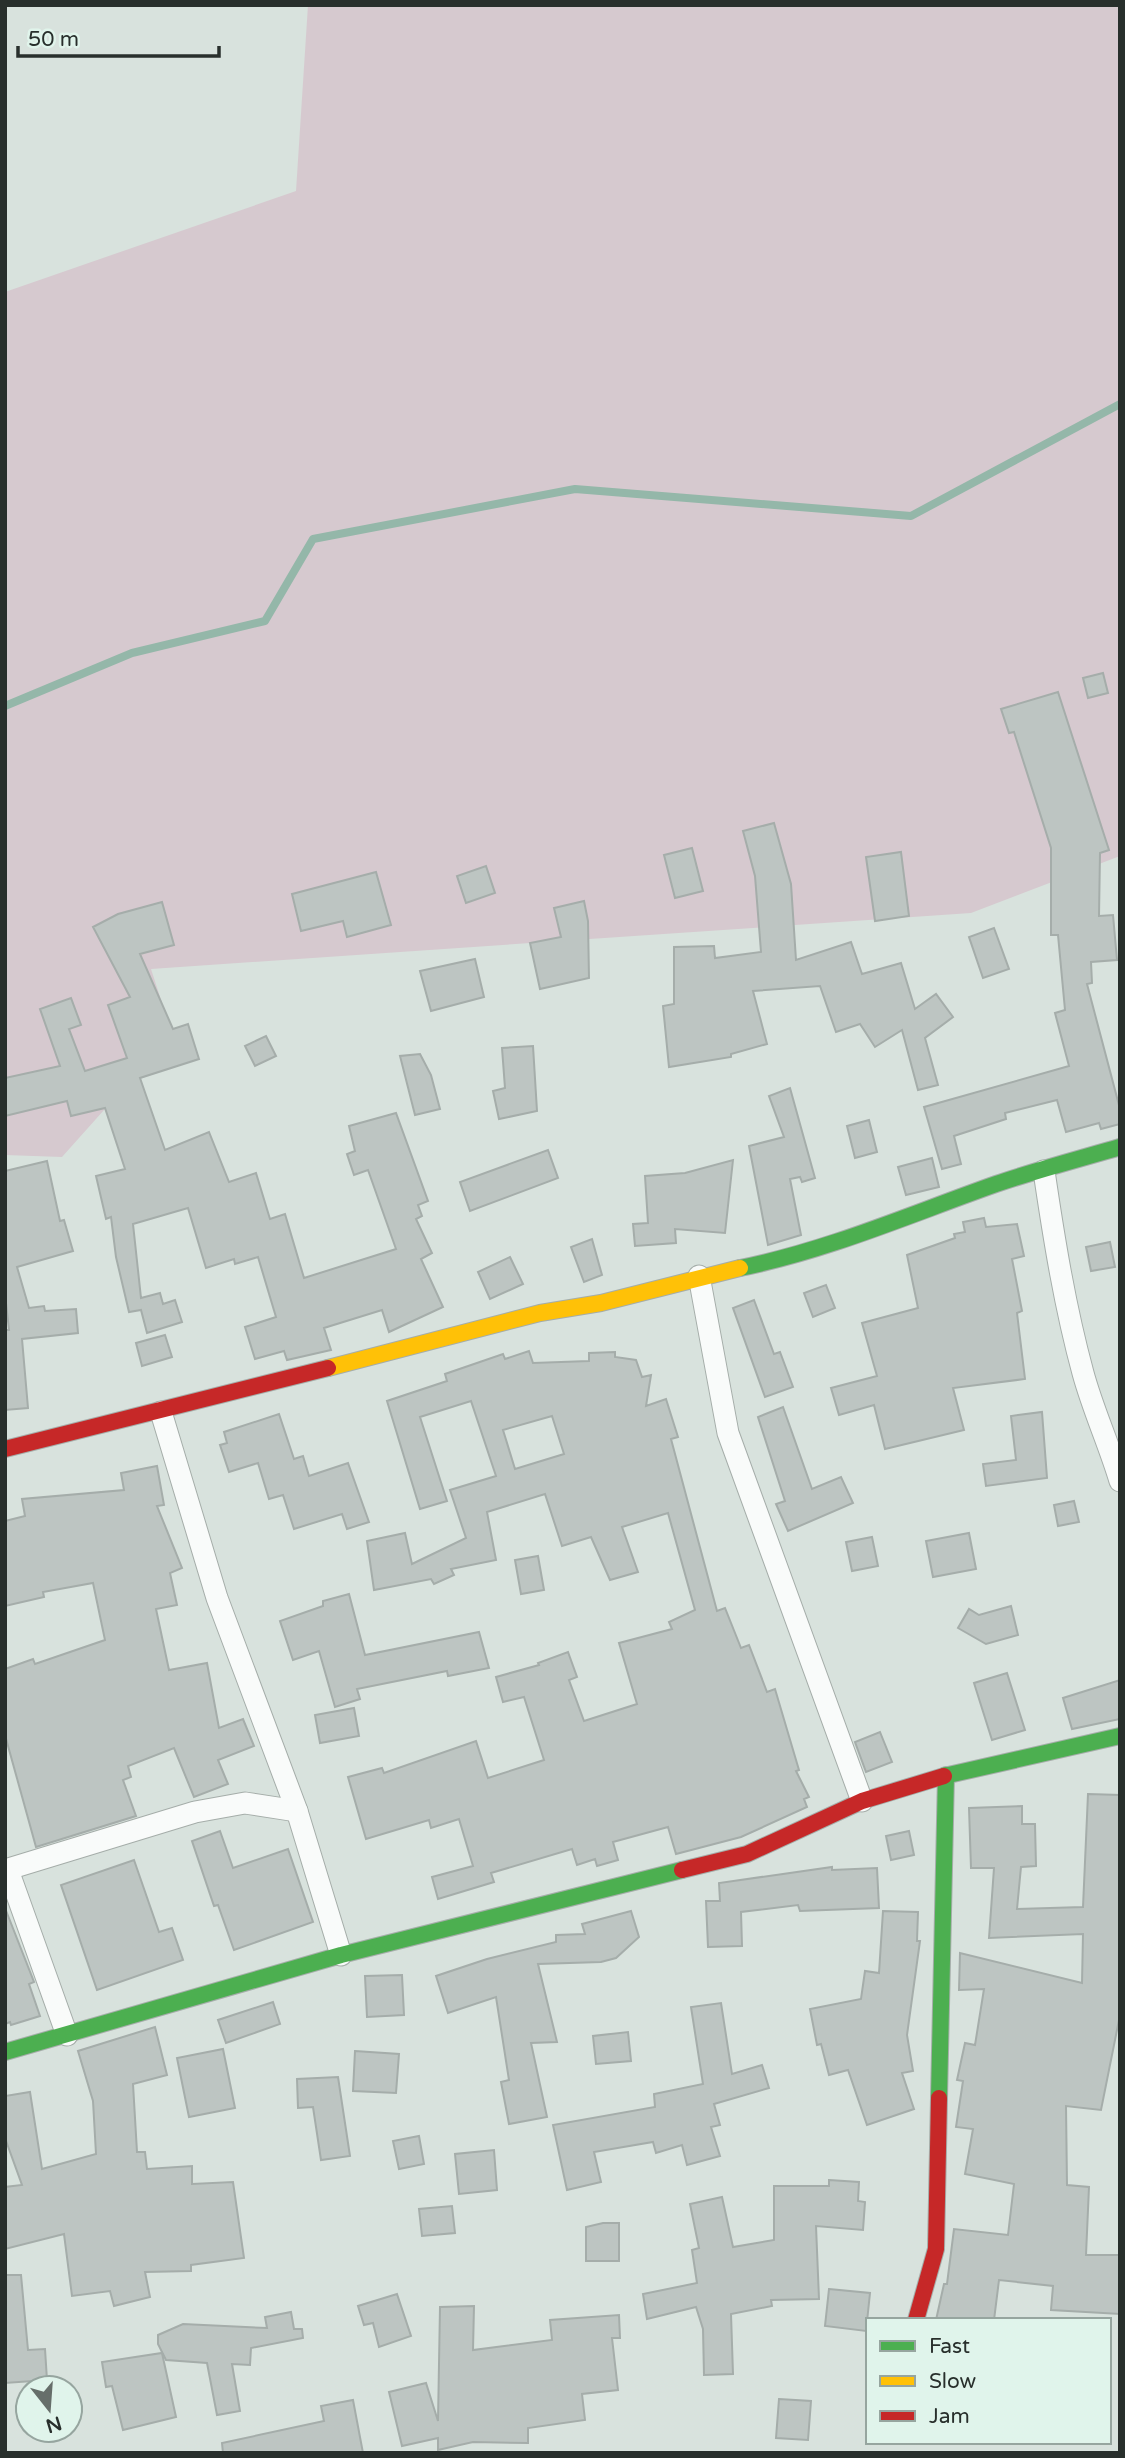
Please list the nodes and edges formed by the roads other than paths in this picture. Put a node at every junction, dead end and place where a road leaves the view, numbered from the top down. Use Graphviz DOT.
graph roads {
  1 [pos="1120,1147"];
  2 [pos="1044,1171"];
  3 [pos="699,1276"];
  4 [pos="161,1412"];
  5 [pos="5,1449"];
  6 [pos="1120,1481"];
  7 [pos="1120,1736"];
  8 [pos="946,1775"];
  9 [pos="862,1801"];
  10 [pos="296,1811"];
  11 [pos="7,1870"];
  12 [pos="341,1955"];
  13 [pos="67,2035"];
  14 [pos="5,2052"];
  15 [pos="917,2318"];
  1 -- 2 [label="street"];
  2 -- 3 [label="street"];
  2 -- 6 [label="street"];
  3 -- 4 [label="street"];
  3 -- 9 [label="street"];
  4 -- 5 [label="street"];
  4 -- 10 [label="street"];
  7 -- 8 [label="street"];
  8 -- 9 [label="street"];
  8 -- 15 [label="street"];
  9 -- 12 [label="street"];
  10 -- 11 [label="street"];
  10 -- 12 [label="street"];
  11 -- 13 [label="street"];
  12 -- 13 [label="street"];
  13 -- 14 [label="street"];
}
